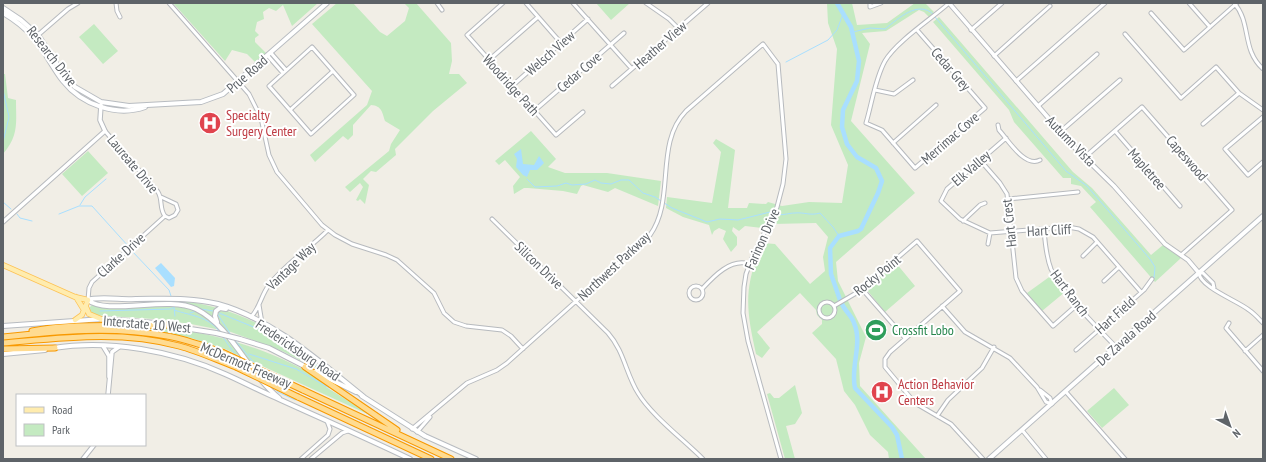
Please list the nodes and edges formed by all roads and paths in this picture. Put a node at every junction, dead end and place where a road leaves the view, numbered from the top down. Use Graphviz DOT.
graph roads {
  1 [pos="70,3"];
  2 [pos="78,3"];
  3 [pos="116,3"];
  4 [pos="169,3"];
  5 [pos="327,3"];
  6 [pos="437,3"];
  7 [pos="503,3"];
  8 [pos="526,3"];
  9 [pos="574,3"];
  10 [pos="646,3"];
  11 [pos="656,3"];
  12 [pos="708,3"];
  13 [pos="881,3"];
  14 [pos="949,3"];
  15 [pos="1002,3"];
  16 [pos="1105,3"];
  17 [pos="1189,3"];
  18 [pos="1236,4"];
  19 [pos="870,5"];
  20 [pos="652,6"];
  21 [pos="1050,6"];
  22 [pos="3,8"];
  23 [pos="68,9"];
  24 [pos="442,10"];
  25 [pos="3,13"];
  26 [pos="1151,13"];
  27 [pos="120,17"];
  28 [pos="538,17"];
  29 [pos="588,19"];
  30 [pos="16,22"];
  31 [pos="1210,27"];
  32 [pos="679,29"];
  33 [pos="917,30"];
  34 [pos="971,30"];
  35 [pos="624,33"];
  36 [pos="1125,34"];
  37 [pos="38,35"];
  38 [pos="1247,42"];
  39 [pos="560,43"];
  40 [pos="1243,43"];
  41 [pos="763,44"];
  42 [pos="610,45"];
  43 [pos="1097,54"];
  44 [pos="269,55"];
  45 [pos="50,56"];
  46 [pos="994,56"];
  47 [pos="489,60"];
  48 [pos="278,65"];
  49 [pos="632,69"];
  50 [pos="1263,69"];
  51 [pos="286,70"];
  52 [pos="333,71"];
  53 [pos="283,73"];
  54 [pos="60,77"];
  55 [pos="913,80"];
  56 [pos="1120,80"];
  57 [pos="1016,81"];
  58 [pos="239,82"];
  59 [pos="512,86"];
  60 [pos="612,86"];
  61 [pos="75,88"];
  62 [pos="876,90"];
  63 [pos="1239,93"];
  64 [pos="101,104"];
  65 [pos="936,105"];
  66 [pos="1038,106"];
  67 [pos="985,108"];
  68 [pos="290,110"];
  69 [pos="1263,110"];
  70 [pos="534,111"];
  71 [pos="583,112"];
  72 [pos="1263,117"];
  73 [pos="1203,124"];
  74 [pos="998,125"];
  75 [pos="106,131"];
  76 [pos="1115,131"];
  77 [pos="1060,132"];
  78 [pos="1006,138"];
  79 [pos="893,143"];
  80 [pos="1085,157"];
  81 [pos="980,160"];
  82 [pos="1040,160"];
  83 [pos="1263,162"];
  84 [pos="1078,192"];
  85 [pos="161,197"];
  86 [pos="1008,199"];
  87 [pos="941,201"];
  88 [pos="985,203"];
  89 [pos="1180,206"];
  90 [pos="165,216"];
  91 [pos="1263,216"];
  92 [pos="492,219"];
  93 [pos="963,221"];
  94 [pos="3,222"];
  95 [pos="1044,229"];
  96 [pos="328,230"];
  97 [pos="1011,232"];
  98 [pos="990,233"];
  99 [pos="1098,242"];
  100 [pos="988,244"];
  101 [pos="1181,255"];
  102 [pos="1083,256"];
  103 [pos="750,264"];
  104 [pos="3,265"];
  105 [pos="1119,267"];
  106 [pos="1199,273"];
  107 [pos="1152,279"];
  108 [pos="1104,281"];
  109 [pos="702,289"];
  110 [pos="862,289"];
  111 [pos="1141,292"];
  112 [pos="76,297"];
  113 [pos="88,300"];
  114 [pos="576,302"];
  115 [pos="1078,304"];
  116 [pos="259,305"];
  117 [pos="834,306"];
  118 [pos="942,306"];
  119 [pos="85,308"];
  120 [pos="231,309"];
  121 [pos="251,318"];
  122 [pos="101,319"];
  123 [pos="75,320"];
  124 [pos="217,323"];
  125 [pos="262,323"];
  126 [pos="1229,323"];
  127 [pos="1263,324"];
  128 [pos="167,325"];
  129 [pos="3,326"];
  130 [pos="1099,329"];
  131 [pos="1263,335"];
  132 [pos="6,337"];
  133 [pos="905,338"];
  134 [pos="3,343"];
  135 [pos="103,346"];
  136 [pos="119,347"];
  137 [pos="994,347"];
  138 [pos="1116,347"];
  139 [pos="55,348"];
  140 [pos="3,349"];
  141 [pos="523,349"];
  142 [pos="1076,350"];
  143 [pos="1246,351"];
  144 [pos="3,354"];
  145 [pos="305,367"];
  146 [pos="1263,371"];
  147 [pos="109,380"];
  148 [pos="1066,392"];
  149 [pos="108,394"];
  150 [pos="364,397"];
  151 [pos="284,402"];
  152 [pos="1052,404"];
  153 [pos="435,411"];
  154 [pos="938,416"];
  155 [pos="326,420"];
  156 [pos="412,429"];
  157 [pos="1022,430"];
  158 [pos="351,431"];
  159 [pos="417,432"];
  160 [pos="413,440"];
  161 [pos="93,446"];
  162 [pos="83,459"];
  163 [pos="301,459"];
  164 [pos="311,459"];
  165 [pos="410,459"];
  166 [pos="431,459"];
  167 [pos="451,459"];
  168 [pos="476,459"];
  169 [pos="703,459"];
  170 [pos="781,459"];
  171 [pos="983,459"];
  172 [pos="989,459"];
  173 [pos="1046,459"];
  174 [pos="1125,459"];
  1 -- 23 [label="street"];
  2 -- 23 [label="street"];
  3 -- 27 [label="street"];
  4 -- 58 [label="street"];
  5 -- 44 [label="main road, Prue Road"];
  6 -- 24 [label="street"];
  7 -- 47 [label="street, Woodridge Path"];
  8 -- 28 [label="street"];
  9 -- 29 [label="street"];
  10 -- 20 [label="street"];
  11 -- 20 [label="street"];
  12 -- 32 [label="street, Heather View"];
  13 -- 19 [label="street"];
  14 -- 33 [label="street"];
  14 -- 34 [label="street, Autumn Vista"];
  15 -- 34 [label="street"];
  16 -- 57 [label="street"];
  17 -- 31 [label="street"];
  18 -- 31 [label="street"];
  18 -- 38 [label="street"];
  20 -- 32 [label="street"];
  21 -- 46 [label="street"];
  22 -- 37 [label="main road, Research Drive"];
  23 -- 37 [label="street"];
  25 -- 30 [label="main road, Research Drive"];
  26 -- 31 [label="street"];
  28 -- 39 [label="street"];
  28 -- 47 [label="street"];
  29 -- 39 [label="street, Welsch View"];
  29 -- 42 [label="street"];
  30 -- 37 [label="main road"];
  30 -- 45 [label="main road, Research Drive"];
  32 -- 49 [label="street, Heather View"];
  33 -- 62 [label="street"];
  33 -- 67 [label="street, Cedar Grey"];
  34 -- 46 [label="street, Autumn Vista"];
  35 -- 42 [label="street, Cedar Cove"];
  36 -- 63 [label="street"];
  37 -- 45 [label="main road"];
  38 -- 40 [label="street"];
  38 -- 50 [label="street"];
  39 -- 59 [label="street, Welsch View"];
  41 -- 103 [label="street, Farinon Drive"];
  41 -- 114 [label="street, Northwest Parkway"];
  42 -- 49 [label="street"];
  42 -- 70 [label="street, Cedar Cove"];
  43 -- 66 [label="street"];
  44 -- 48 [label="street"];
  44 -- 58 [label="main road, Prue Road"];
  45 -- 54 [label="main road, Research Drive"];
  45 -- 61 [label="main road, Research Drive"];
  46 -- 57 [label="street, Autumn Vista"];
  47 -- 59 [label="street, Woodridge Path"];
  48 -- 51 [label="street"];
  48 -- 53 [label="street"];
  49 -- 60 [label="street, Heather View"];
  51 -- 52 [label="street"];
  51 -- 53 [label="street"];
  52 -- 68 [label="street"];
  52 -- 68 [label="street"];
  53 -- 68 [label="street"];
  54 -- 61 [label="main road"];
  54 -- 64 [label="main road, Research Drive"];
  55 -- 62 [label="street"];
  56 -- 77 [label="street"];
  57 -- 66 [label="street, Autumn Vista"];
  58 -- 64 [label="main road, Prue Road"];
  58 -- 96 [label="street"];
  59 -- 70 [label="street, Woodridge Path"];
  61 -- 64 [label="main road, Research Drive"];
  62 -- 79 [label="street"];
  63 -- 69 [label="street"];
  63 -- 73 [label="street"];
  64 -- 75 [label="street"];
  65 -- 79 [label="street"];
  66 -- 77 [label="street, Autumn Vista"];
  67 -- 79 [label="street, Merrimac Cove"];
  70 -- 71 [label="street, Woodridge Path"];
  72 -- 83 [label="street"];
  74 -- 78 [label="street"];
  75 -- 85 [label="street, Laureate Drive"];
  75 -- 94 [label="street"];
  76 -- 80 [label="street"];
  76 -- 89 [label="street, Mapletree"];
  76 -- 101 [label="street, Capeswood"];
  77 -- 80 [label="street, Autumn Vista"];
  78 -- 81 [label="street, Elk Valley"];
  78 -- 82 [label="street"];
  80 -- 101 [label="street, Autumn Vista"];
  81 -- 86 [label="street, Hart Crest"];
  81 -- 87 [label="street, Elk Valley"];
  84 -- 86 [label="street"];
  85 -- 90 [label="street, Laureate Drive"];
  85 -- 90 [label="street, Laureate Drive"];
  86 -- 97 [label="street, Hart Crest"];
  87 -- 93 [label="street, Hart Cliff"];
  88 -- 93 [label="street"];
  90 -- 113 [label="street, Clarke Drive"];
  91 -- 106 [label="main road, De Zavala Road"];
  92 -- 114 [label="street, Silicon Drive"];
  93 -- 98 [label="street, Hart Cliff"];
  95 -- 97 [label="street, Hart Cliff"];
  95 -- 99 [label="street, Hart Cliff"];
  95 -- 115 [label="street, Hart Ranch"];
  96 -- 116 [label="street, Vantage Way"];
  96 -- 141 [label="street"];
  97 -- 98 [label="street, Hart Cliff"];
  97 -- 115 [label="street, Hart Crest"];
  98 -- 100 [label="street"];
  99 -- 102 [label="street"];
  99 -- 105 [label="street, Hart Cliff"];
  101 -- 106 [label="street, Autumn Vista"];
  103 -- 109 [label="street"];
  103 -- 170 [label="street, Farinon Drive"];
  104 -- 112 [label="main road, Fredericksburg Road"];
  105 -- 108 [label="street"];
  105 -- 111 [label="street, Hart Cliff"];
  106 -- 127 [label="street, Autumn Vista"];
  106 -- 138 [label="main road, De Zavala Road"];
  107 -- 111 [label="street, Hart Field"];
  109 -- 109 [label="street"];
  110 -- 117 [label="street, Rocky Point"];
  110 -- 118 [label="street, Rocky Point"];
  110 -- 133 [label="street"];
  111 -- 130 [label="street, Hart Field"];
  112 -- 113 [label="main road, Fredericksburg Road"];
  112 -- 119 [label="main road"];
  113 -- 119 [label="main road"];
  113 -- 120 [label="main road, Fredericksburg Road"];
  113 -- 124 [label="main road, Fredericksburg Road"];
  114 -- 141 [label="street, Northwest Parkway"];
  114 -- 169 [label="street, Silicon Drive"];
  115 -- 130 [label="street, Hart Ranch"];
  116 -- 121 [label="street, Vantage Way"];
  116 -- 125 [label="street, Vantage Way"];
  117 -- 117 [label="street, Rocky Point"];
  118 -- 133 [label="street"];
  118 -- 137 [label="street"];
  119 -- 122 [label="main road"];
  119 -- 123 [label="main road"];
  120 -- 121 [label="main road, Fredericksburg Road"];
  120 -- 124 [label="main road"];
  121 -- 125 [label="main road, Fredericksburg Road"];
  122 -- 123 [label="main road, Interstate 10 West"];
  122 -- 128 [label="main road, Interstate 10 West"];
  123 -- 129 [label="main road, Interstate 10 West"];
  124 -- 151 [label="main road, Fredericksburg Road"];
  125 -- 150 [label="main road, Fredericksburg Road"];
  126 -- 143 [label="street"];
  128 -- 132 [label="highway"];
  128 -- 145 [label="main road, Interstate 10 West, bridge"];
  130 -- 138 [label="street, Hart Ranch"];
  130 -- 142 [label="street, Hart Field"];
  131 -- 143 [label="street"];
  132 -- 160 [label="highway, McDermott Freeway, bridge"];
  133 -- 154 [label="street"];
  134 -- 166 [label="highway, McDermott Freeway, bridge"];
  135 -- 136 [label="main road, Interstate 10 West"];
  135 -- 139 [label="main road, Interstate 10 West"];
  135 -- 147 [label="street"];
  136 -- 147 [label="street"];
  136 -- 151 [label="main road, Interstate 10 West"];
  137 -- 152 [label="street"];
  137 -- 154 [label="street"];
  138 -- 148 [label="main road, De Zavala Road"];
  139 -- 140 [label="highway"];
  139 -- 144 [label="main road, Interstate 10 West"];
  141 -- 153 [label="street, Northwest Parkway"];
  143 -- 146 [label="street"];
  145 -- 150 [label="main road, Interstate 10 West"];
  145 -- 160 [label="highway"];
  147 -- 149 [label="street"];
  148 -- 152 [label="main road, De Zavala Road"];
  148 -- 174 [label="street"];
  150 -- 156 [label="main road, Interstate 10 West"];
  151 -- 155 [label="main road, Interstate 10 West"];
  152 -- 157 [label="main road, De Zavala Road"];
  153 -- 156 [label="street, Northwest Parkway"];
  153 -- 159 [label="street, Northwest Parkway"];
  154 -- 171 [label="street"];
  155 -- 158 [label="main road, Interstate 10 West"];
  155 -- 163 [label="street"];
  156 -- 159 [label="main road, Interstate 10 West"];
  157 -- 172 [label="main road, De Zavala Road"];
  157 -- 173 [label="street"];
  158 -- 164 [label="street"];
  158 -- 165 [label="main road, Interstate 10 West"];
  159 -- 168 [label="main road, Interstate 10 West"];
  160 -- 167 [label="highway, McDermott Freeway"];
  161 -- 162 [label="street"];
}
